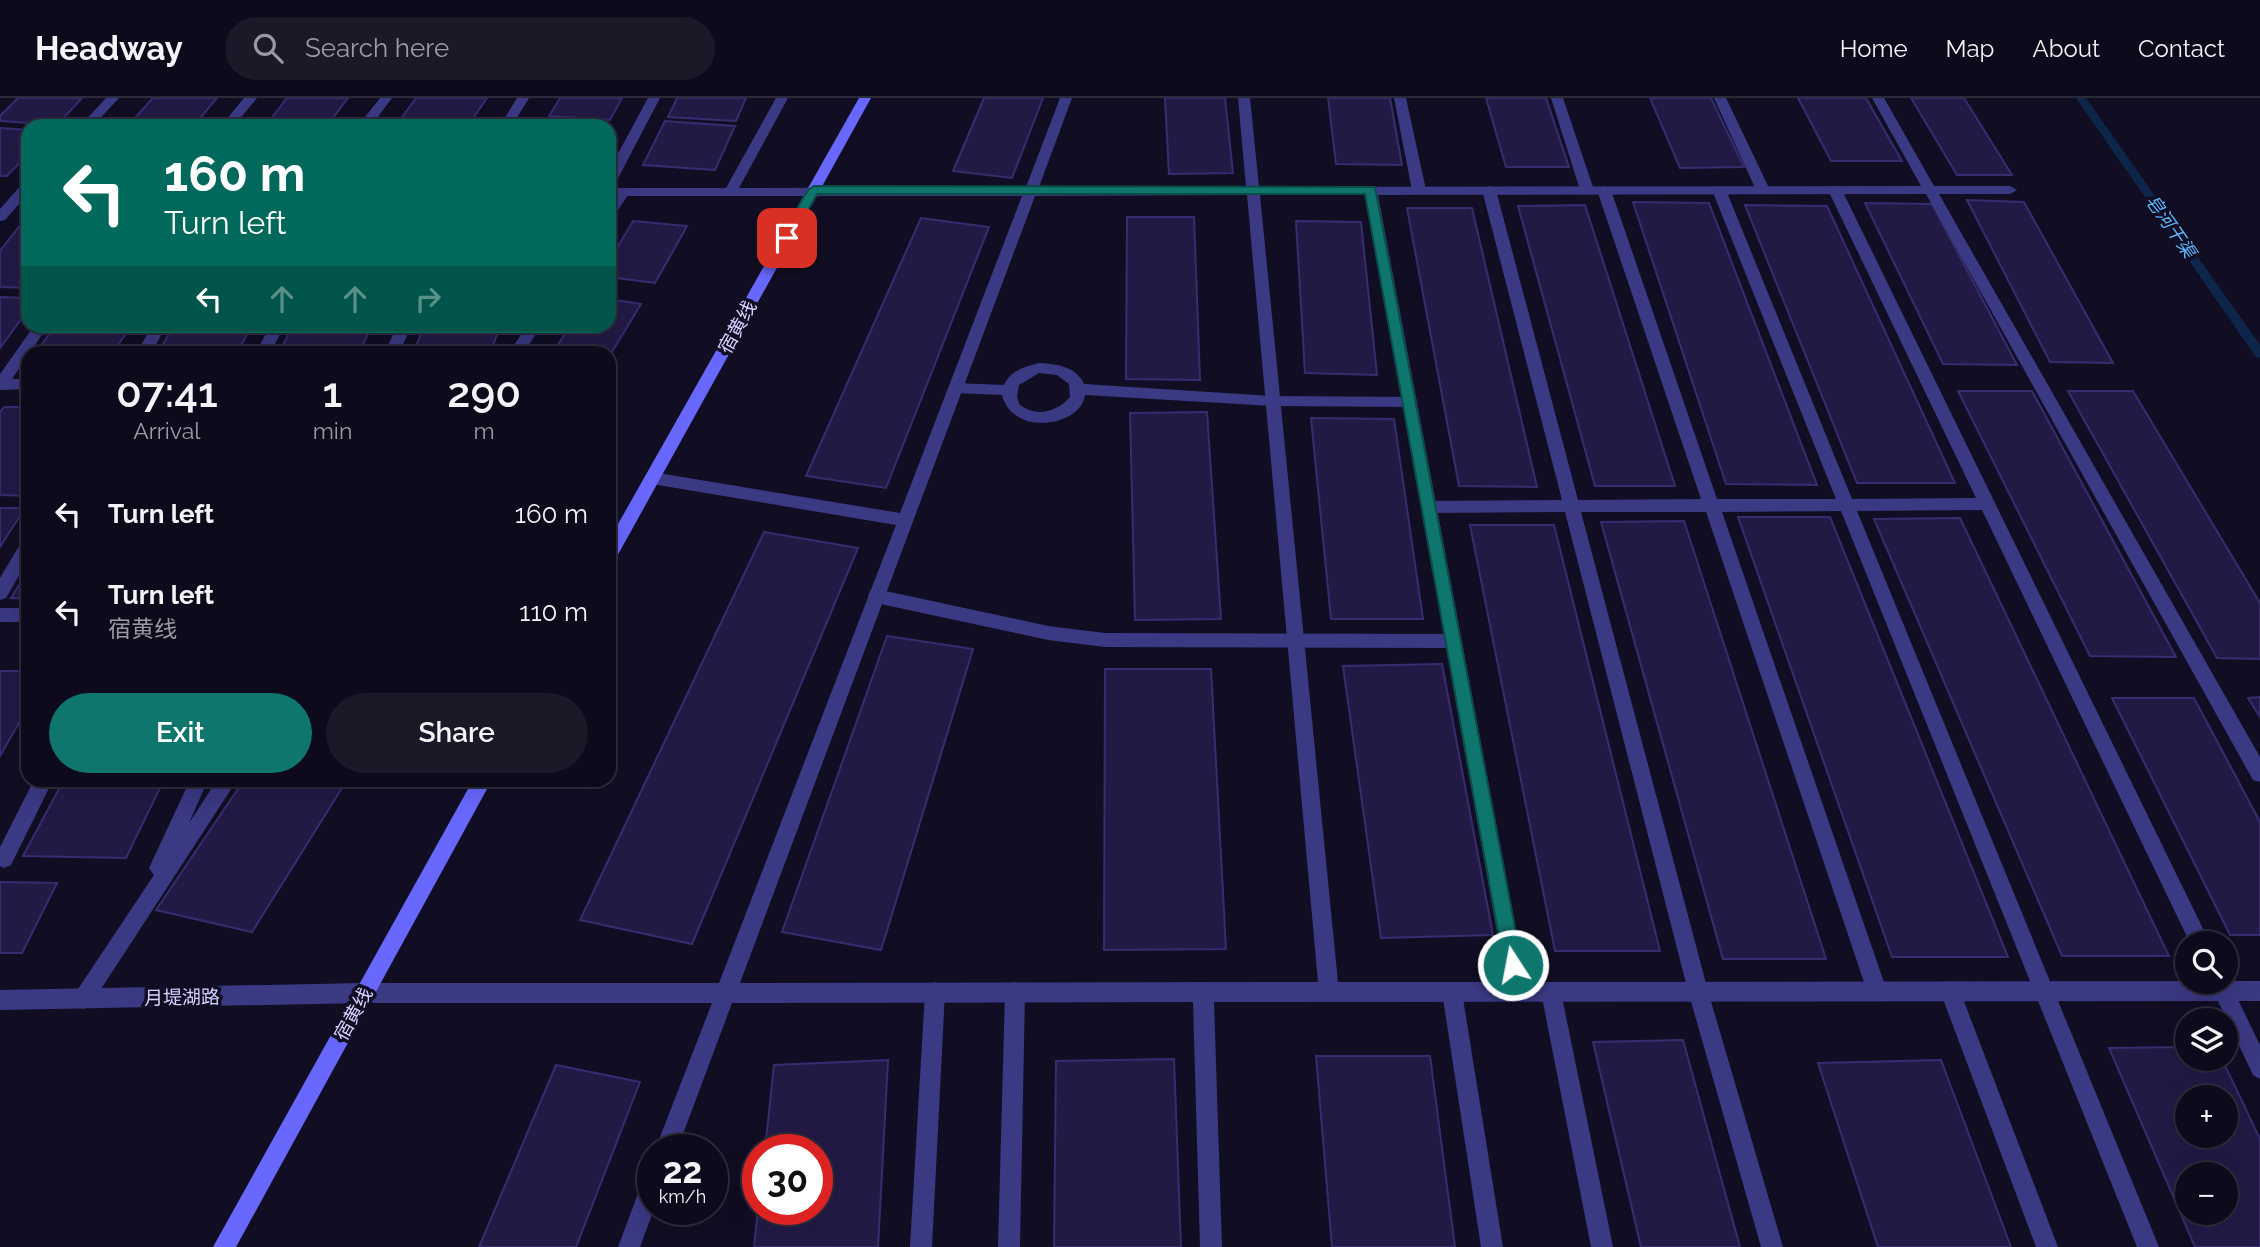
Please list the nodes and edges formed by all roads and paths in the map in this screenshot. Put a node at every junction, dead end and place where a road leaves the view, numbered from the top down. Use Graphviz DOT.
graph roads {
  1 [pos="113,98"];
  2 [pos="251,98"];
  3 [pos="386,98"];
  4 [pos="523,98"];
  5 [pos="654,98"];
  6 [pos="782,98"];
  7 [pos="865,98"];
  8 [pos="1066,98"];
  9 [pos="1244,98"];
  10 [pos="1400,98"];
  11 [pos="1557,98"];
  12 [pos="1720,98"];
  13 [pos="1878,98"];
  14 [pos="93,119"];
  15 [pos="233,119"];
  16 [pos="370,119"];
  17 [pos="510,119"];
  18 [pos="616,169"];
  19 [pos="814,190"];
  20 [pos="1031,190"];
  21 [pos="1253,190"];
  22 [pos="1370,190"];
  23 [pos="1419,190"];
  24 [pos="1489,190"];
  25 [pos="1595,190"];
  26 [pos="1718,190"];
  27 [pos="1763,190"];
  28 [pos="1835,190"];
  29 [pos="1931,190"];
  30 [pos="2010,190"];
  31 [pos="731,191"];
  32 [pos="616,192"];
  33 [pos="0,198"];
  34 [pos="21,198"];
  35 [pos="21,199"];
  36 [pos="0,217"];
  37 [pos="21,355"];
  38 [pos="21,384"];
  39 [pos="0,385"];
  40 [pos="955,388"];
  41 [pos="1079,389"];
  42 [pos="1008,390"];
  43 [pos="1273,401"];
  44 [pos="1410,402"];
  45 [pos="652,478"];
  46 [pos="1987,504"];
  47 [pos="1846,505"];
  48 [pos="1712,506"];
  49 [pos="1429,507"];
  50 [pos="1572,507"];
  51 [pos="905,520"];
  52 [pos="616,542"];
  53 [pos="21,558"];
  54 [pos="0,593"];
  55 [pos="876,596"];
  56 [pos="0,615"];
  57 [pos="21,615"];
  58 [pos="1453,641"];
  59 [pos="1295,643"];
  60 [pos="2260,774"];
  61 [pos="40,787"];
  62 [pos="196,787"];
  63 [pos="224,787"];
  64 [pos="479,787"];
  65 [pos="4,859"];
  66 [pos="138,916"];
  67 [pos="2194,931"];
  68 [pos="2175,987"];
  69 [pos="2238,988"];
  70 [pos="1698,991"];
  71 [pos="1877,991"];
  72 [pos="1950,991"];
  73 [pos="2044,991"];
  74 [pos="2260,991"];
  75 [pos="935,992"];
  76 [pos="1015,992"];
  77 [pos="1329,992"];
  78 [pos="1452,992"];
  79 [pos="1518,992"];
  80 [pos="1551,992"];
  81 [pos="365,993"];
  82 [pos="725,993"];
  83 [pos="1203,993"];
  84 [pos="2225,994"];
  85 [pos="83,999"];
  86 [pos="0,1000"];
  87 [pos="2260,1068"];
  88 [pos="672,1134"];
  89 [pos="637,1225"];
  90 [pos="224,1247"];
  91 [pos="629,1247"];
  92 [pos="921,1247"];
  93 [pos="1009,1247"];
  94 [pos="1211,1247"];
  95 [pos="1492,1247"];
  96 [pos="1602,1247"];
  97 [pos="1772,1247"];
  98 [pos="2048,1247"];
  99 [pos="2148,1247"];
  1 -- 14 [label="street"];
  2 -- 15 [label="street"];
  3 -- 16 [label="street"];
  4 -- 17 [label="street"];
  5 -- 18 [label="street"];
  6 -- 31 [label="street"];
  7 -- 19 [label="main road, 宿黄线"];
  8 -- 20 [label="street"];
  9 -- 21 [label="street"];
  10 -- 23 [label="street"];
  11 -- 25 [label="street"];
  12 -- 27 [label="street"];
  13 -- 29 [label="street"];
  19 -- 20 [label="street"];
  19 -- 31 [label="street"];
  19 -- 45 [label="main road, 宿黄线"];
  20 -- 21 [label="street"];
  20 -- 40 [label="street"];
  21 -- 22 [label="street"];
  21 -- 43 [label="street"];
  22 -- 23 [label="street"];
  22 -- 44 [label="street"];
  23 -- 24 [label="street"];
  24 -- 25 [label="street"];
  24 -- 50 [label="street"];
  25 -- 26 [label="street"];
  25 -- 48 [label="street"];
  26 -- 27 [label="street"];
  26 -- 47 [label="street"];
  27 -- 28 [label="street"];
  28 -- 29 [label="street"];
  28 -- 46 [label="street"];
  29 -- 30 [label="street"];
  29 -- 60 [label="street"];
  31 -- 32 [label="street"];
  33 -- 34 [label="street"];
  35 -- 36 [label="street"];
  37 -- 39 [label="street"];
  38 -- 39 [label="street"];
  40 -- 42 [label="street"];
  40 -- 51 [label="street"];
  41 -- 42 [label="street"];
  41 -- 42 [label="street"];
  41 -- 43 [label="street"];
  43 -- 44 [label="street"];
  43 -- 59 [label="street"];
  44 -- 49 [label="street"];
  45 -- 51 [label="street"];
  45 -- 52 [label="main road, 宿黄线"];
  46 -- 47 [label="street"];
  46 -- 67 [label="street"];
  47 -- 48 [label="street"];
  47 -- 73 [label="street"];
  48 -- 50 [label="street"];
  48 -- 71 [label="street"];
  49 -- 50 [label="street"];
  49 -- 58 [label="street"];
  50 -- 70 [label="street"];
  51 -- 55 [label="street"];
  53 -- 54 [label="street"];
  55 -- 59 [label="street"];
  55 -- 82 [label="street"];
  56 -- 57 [label="street"];
  58 -- 59 [label="street"];
  58 -- 79 [label="street"];
  59 -- 77 [label="street"];
  61 -- 65 [label="street"];
  62 -- 66 [label="street"];
  63 -- 66 [label="street"];
  64 -- 81 [label="main road, 宿黄线"];
  66 -- 85 [label="street"];
  68 -- 73 [label="street, 月堤湖路"];
  69 -- 74 [label="street, 月堤湖路"];
  70 -- 71 [label="street, 月堤湖路"];
  70 -- 80 [label="street, 月堤湖路"];
  70 -- 97 [label="street"];
  71 -- 72 [label="street, 月堤湖路"];
  72 -- 73 [label="street, 月堤湖路"];
  72 -- 98 [label="street"];
  73 -- 99 [label="street"];
  75 -- 76 [label="street, 月堤湖路"];
  75 -- 82 [label="street, 月堤湖路"];
  75 -- 92 [label="street"];
  76 -- 83 [label="street, 月堤湖路"];
  76 -- 93 [label="street"];
  77 -- 78 [label="street, 月堤湖路"];
  77 -- 83 [label="street, 月堤湖路"];
  78 -- 79 [label="street, 月堤湖路"];
  78 -- 95 [label="street"];
  79 -- 80 [label="street, 月堤湖路"];
  80 -- 96 [label="street"];
  81 -- 82 [label="street, 月堤湖路"];
  81 -- 85 [label="street, 月堤湖路"];
  81 -- 90 [label="main road, 宿黄线"];
  82 -- 88 [label="street"];
  83 -- 94 [label="street"];
  84 -- 87 [label="street"];
  85 -- 86 [label="street, 月堤湖路"];
  89 -- 91 [label="street"];
}
